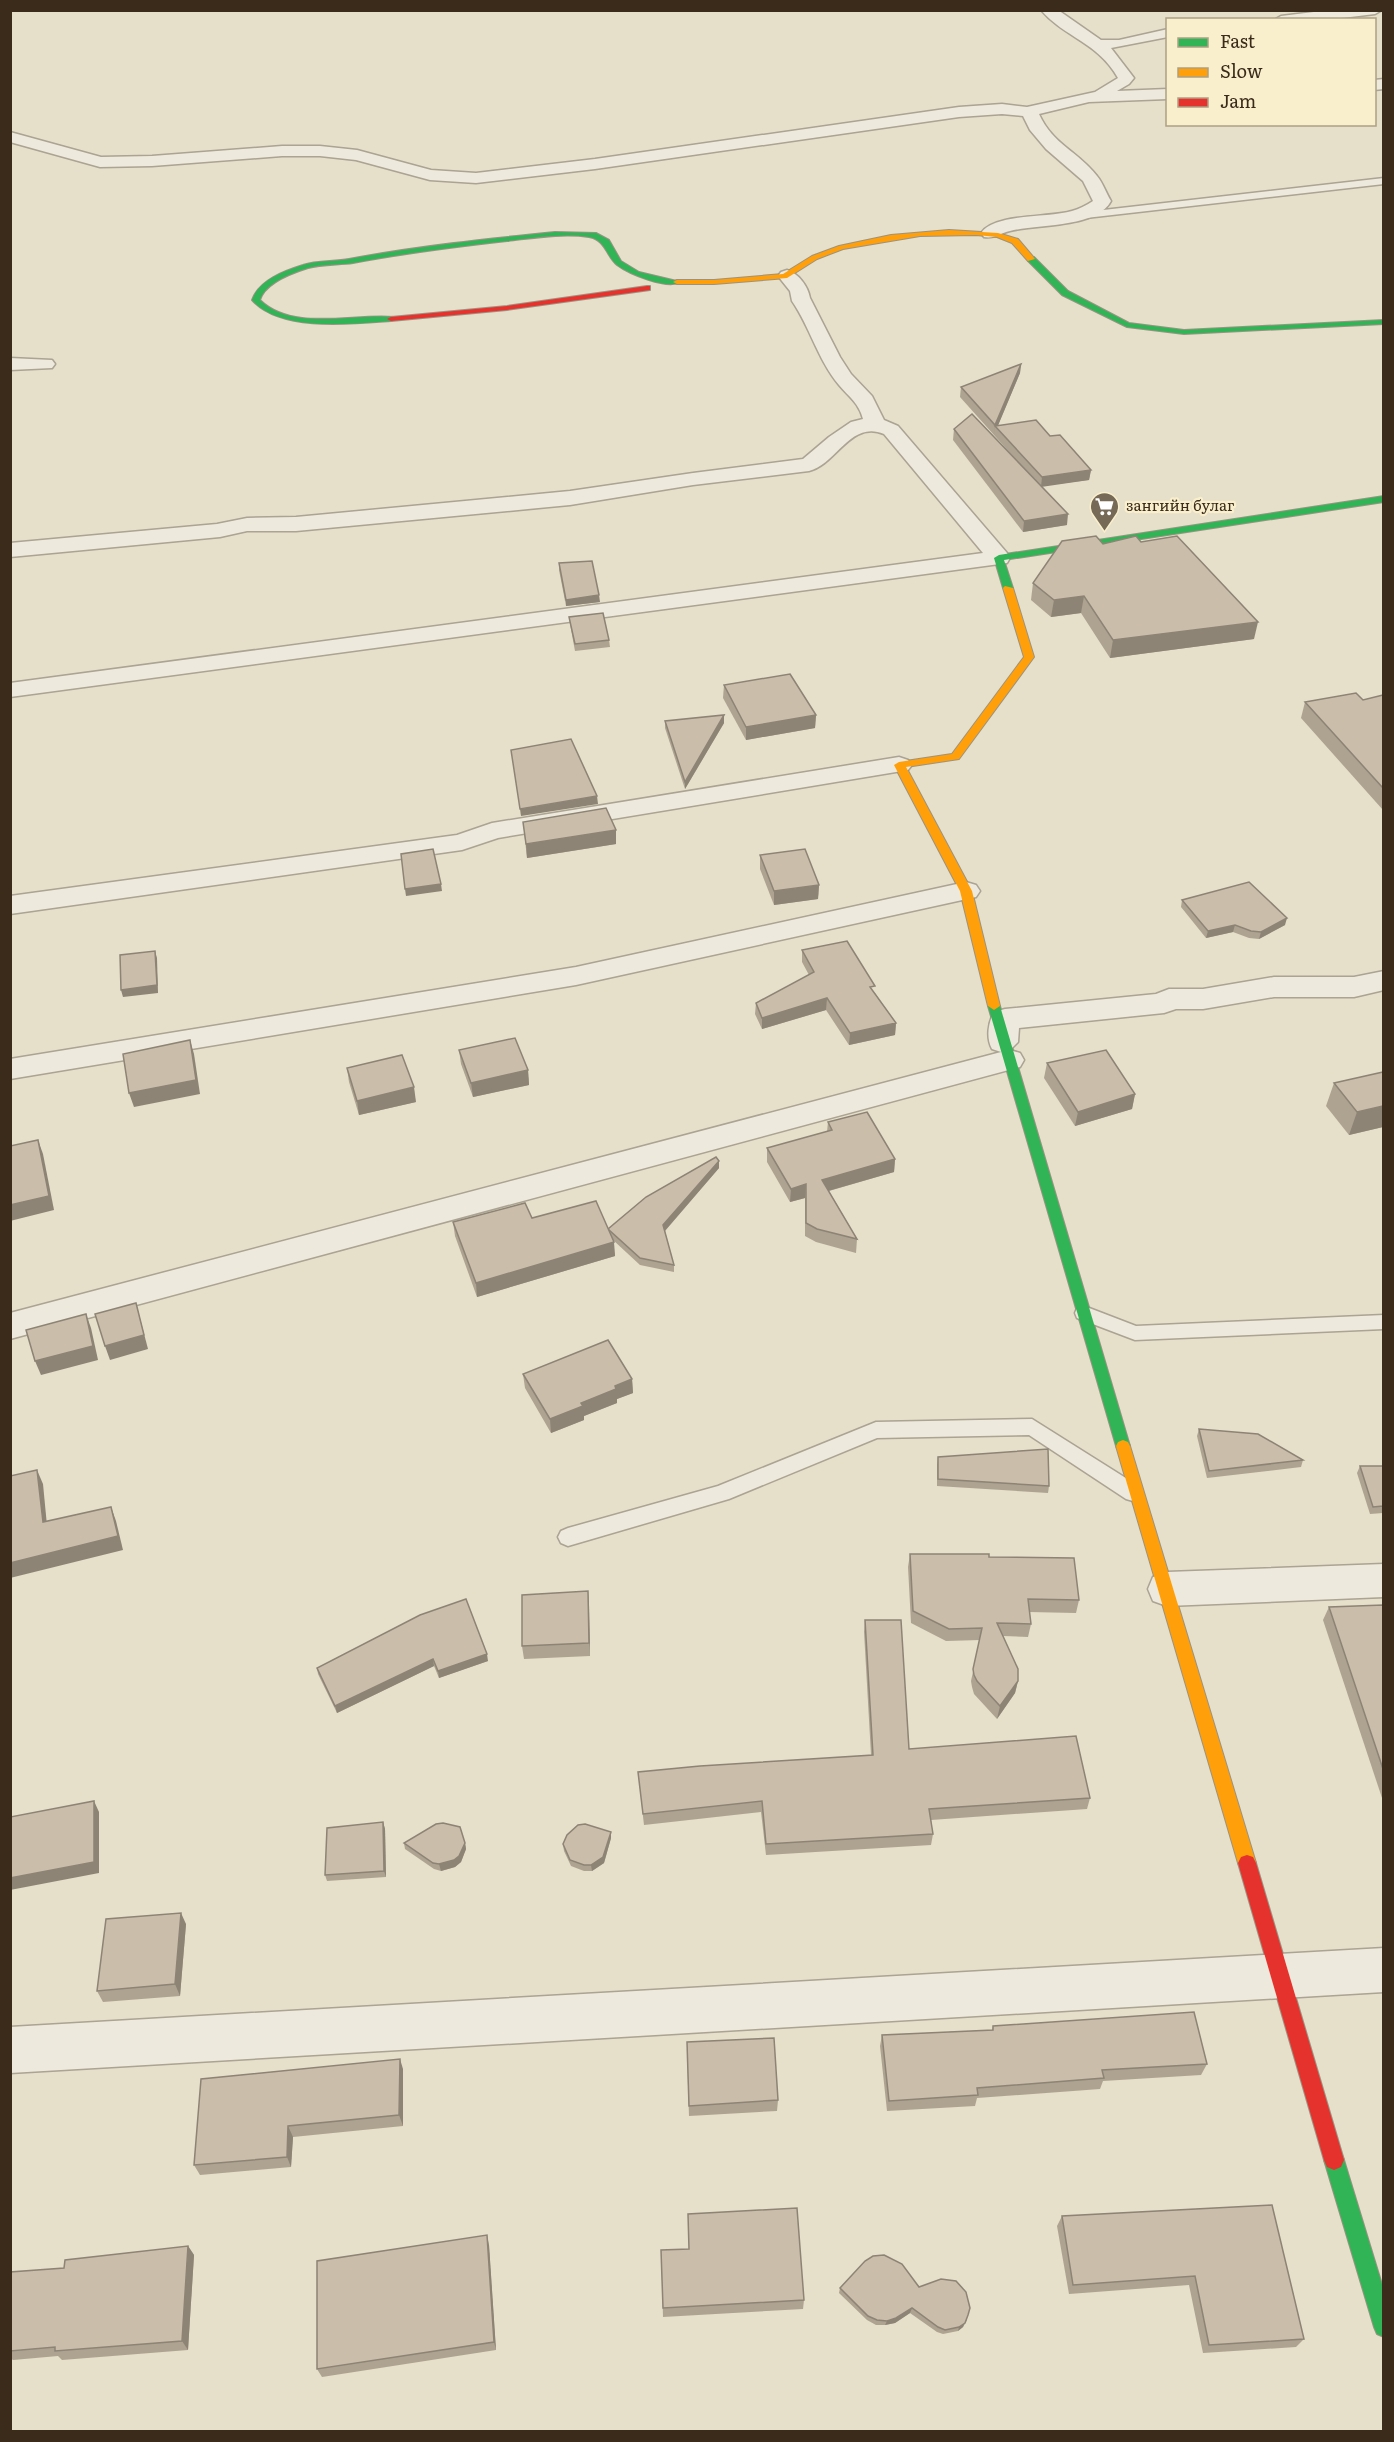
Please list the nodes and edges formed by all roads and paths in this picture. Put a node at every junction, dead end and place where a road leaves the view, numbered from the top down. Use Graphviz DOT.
graph roads {
  1 [pos="1048,10"];
  2 [pos="1375,10"];
  3 [pos="1300,18"];
  4 [pos="1166,33"];
  5 [pos="1098,44"];
  6 [pos="1166,94"];
  7 [pos="1104,97"];
  8 [pos="1027,112"];
  9 [pos="10,138"];
  10 [pos="1383,181"];
  11 [pos="1077,216"];
  12 [pos="990,233"];
  13 [pos="787,276"];
  14 [pos="647,288"];
  15 [pos="1383,322"];
  16 [pos="10,364"];
  17 [pos="45,364"];
  18 [pos="874,423"];
  19 [pos="1383,499"];
  20 [pos="10,550"];
  21 [pos="999,558"];
  22 [pos="10,690"];
  23 [pos="900,765"];
  24 [pos="966,891"];
  25 [pos="10,905"];
  26 [pos="1383,980"];
  27 [pos="1006,1051"];
  28 [pos="10,1069"];
  29 [pos="1084,1313"];
  30 [pos="1383,1322"];
  31 [pos="10,1326"];
  32 [pos="1138,1496"];
  33 [pos="568,1537"];
  34 [pos="1383,1580"];
  35 [pos="1167,1589"];
  36 [pos="1383,1970"];
  37 [pos="1278,1976"];
  38 [pos="10,2050"];
  39 [pos="1383,2327"];
  1 -- 5 [label="street"];
  2 -- 3 [label="street"];
  4 -- 5 [label="street"];
  5 -- 7 [label="street"];
  6 -- 7 [label="street"];
  7 -- 8 [label="street"];
  8 -- 9 [label="street"];
  8 -- 11 [label="street"];
  10 -- 11 [label="lane"];
  11 -- 12 [label="street"];
  12 -- 13 [label="street"];
  12 -- 15 [label="street"];
  13 -- 14 [label="street"];
  13 -- 18 [label="street"];
  16 -- 17 [label="street"];
  18 -- 20 [label="street"];
  18 -- 21 [label="street"];
  19 -- 21 [label="street"];
  21 -- 22 [label="street"];
  21 -- 23 [label="street"];
  23 -- 24 [label="street"];
  23 -- 25 [label="street"];
  24 -- 27 [label="street"];
  24 -- 28 [label="street"];
  26 -- 27 [label="street"];
  27 -- 29 [label="street"];
  27 -- 31 [label="street"];
  29 -- 30 [label="lane"];
  29 -- 32 [label="street"];
  32 -- 33 [label="lane"];
  32 -- 35 [label="street"];
  34 -- 35 [label="street"];
  35 -- 37 [label="street"];
  36 -- 37 [label="street"];
  37 -- 38 [label="street"];
  37 -- 39 [label="street"];
}
